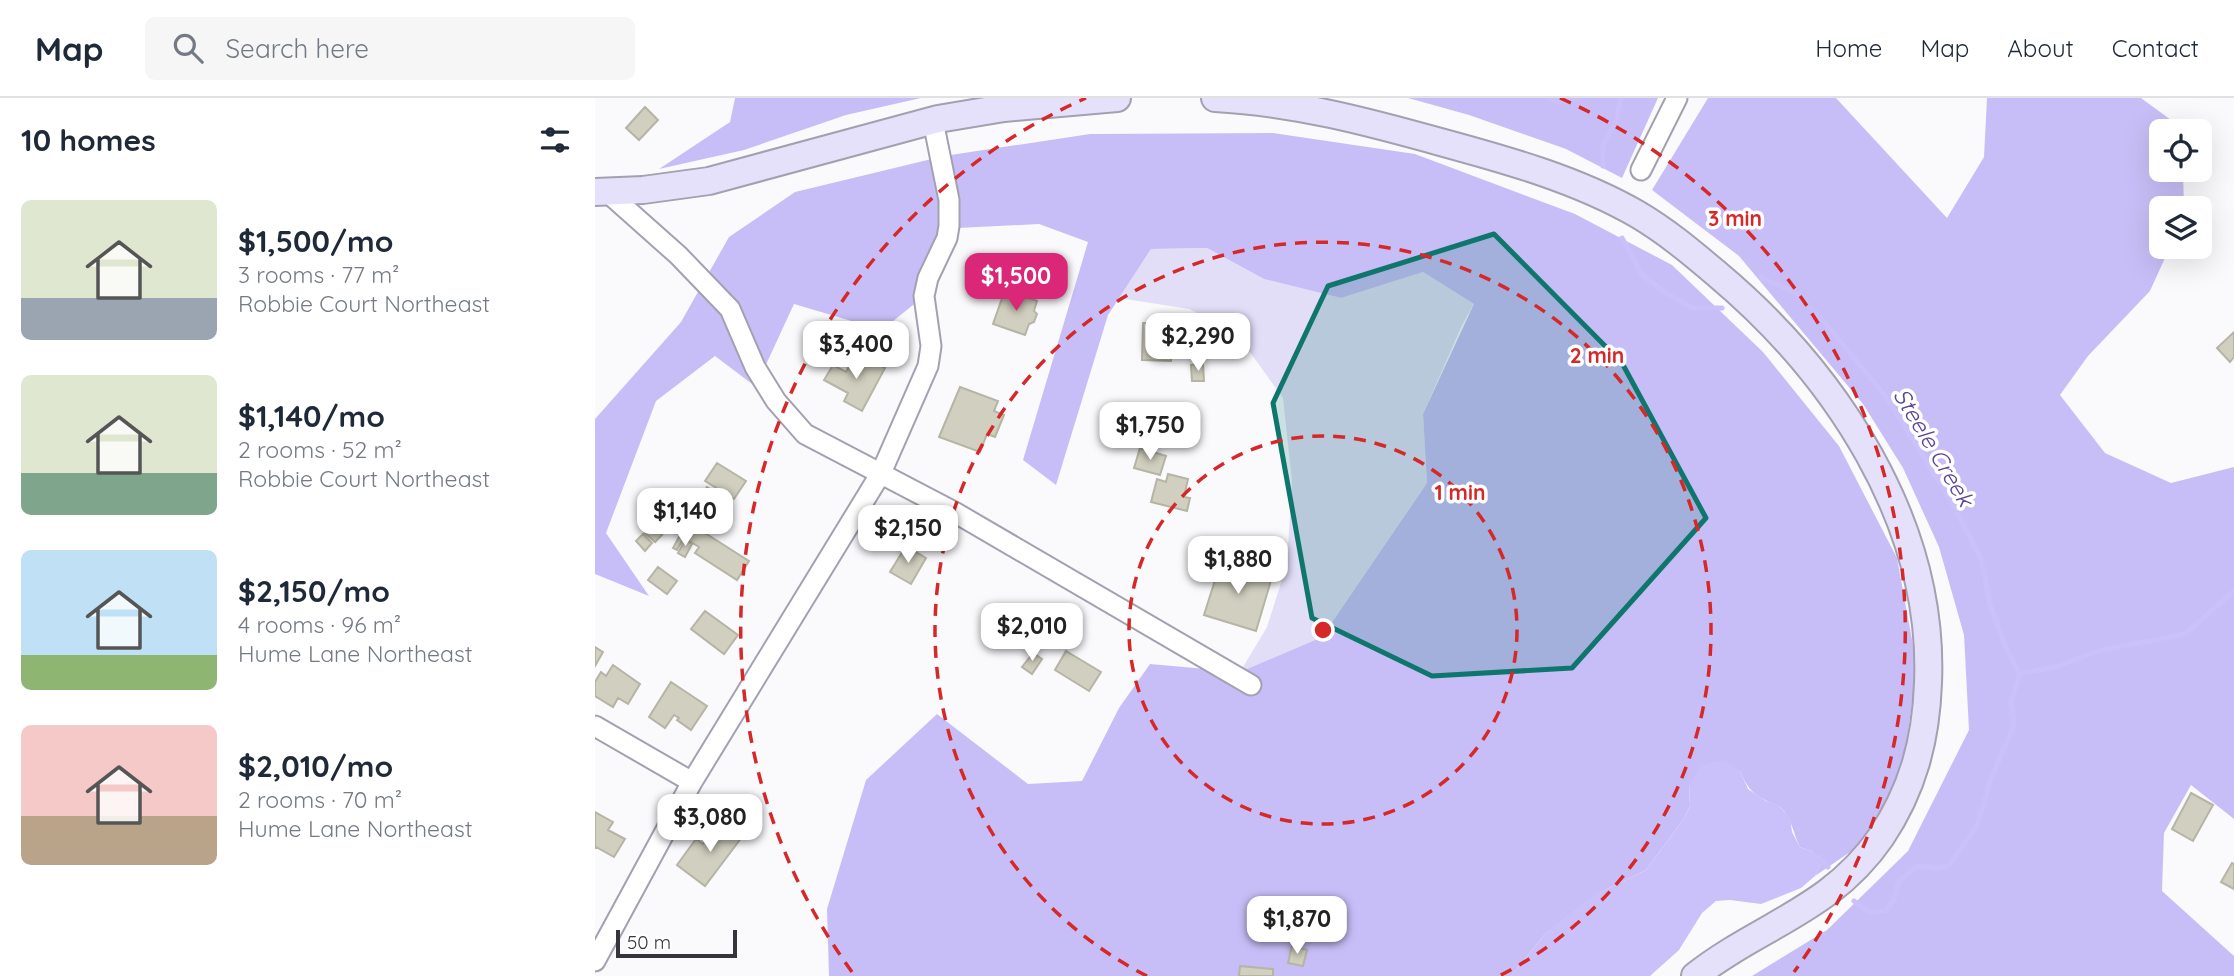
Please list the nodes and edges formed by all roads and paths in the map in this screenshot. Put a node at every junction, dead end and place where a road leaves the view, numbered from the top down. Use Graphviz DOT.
graph roads {
  1 [pos="1117,98"];
  2 [pos="1215,98"];
  3 [pos="1677,98"];
  4 [pos="933,121"];
  5 [pos="1641,170"];
  6 [pos="601,191"];
  7 [pos="881,473"];
  8 [pos="1251,685"];
  9 [pos="595,726"];
  10 [pos="692,782"];
  11 [pos="595,961"];
  12 [pos="1695,976"];
  1 -- 4 [label="main road"];
  2 -- 12 [label="main road"];
  3 -- 5 [label="street"];
  4 -- 6 [label="main road"];
  4 -- 7 [label="street"];
  6 -- 7 [label="street"];
  7 -- 8 [label="street"];
  7 -- 10 [label="street"];
  9 -- 10 [label="street"];
  10 -- 11 [label="street"];
}
